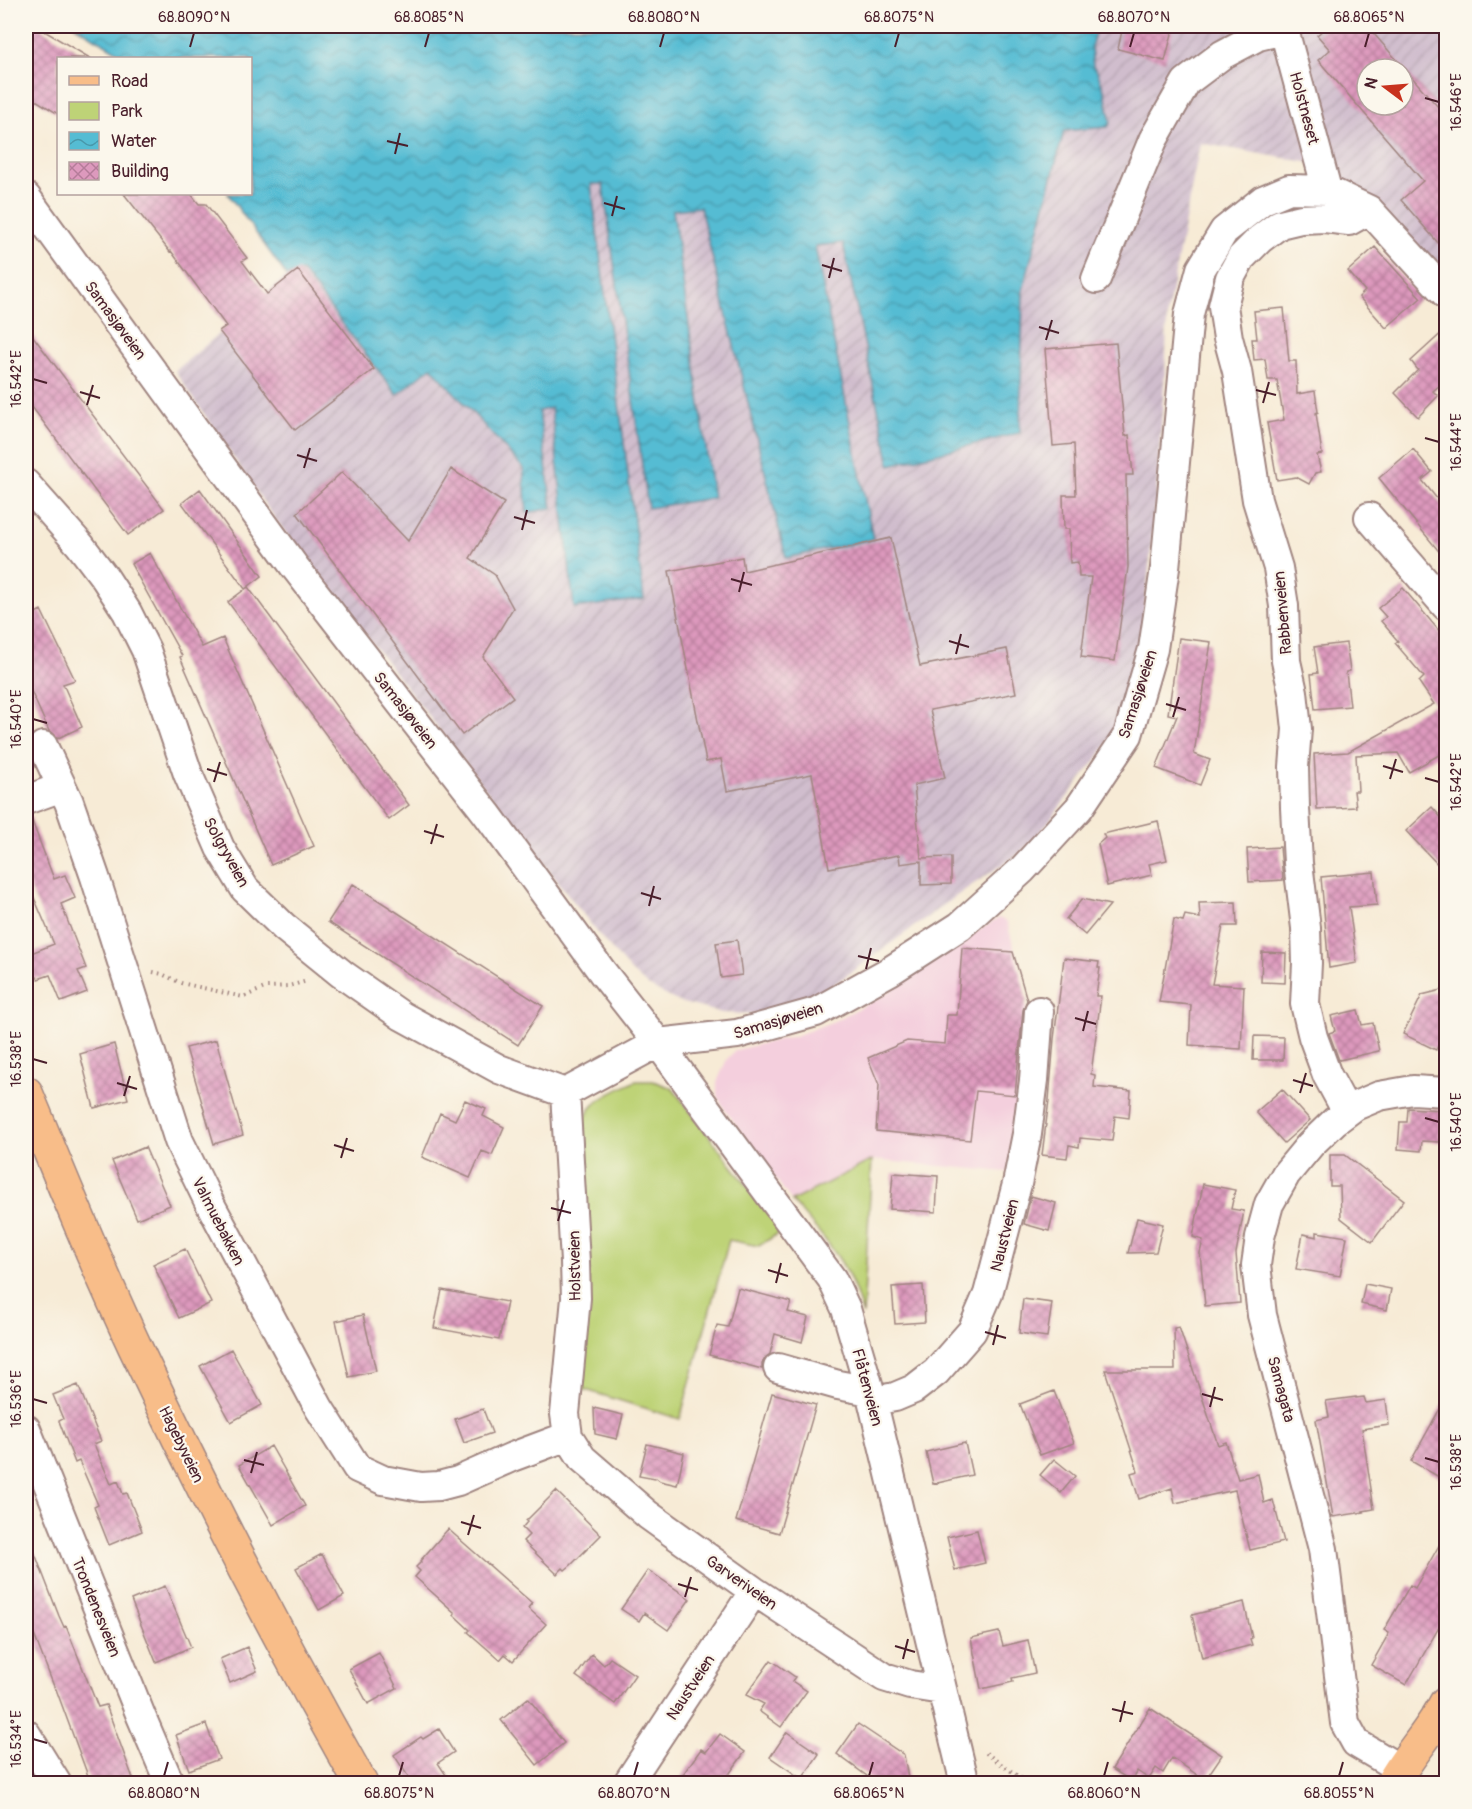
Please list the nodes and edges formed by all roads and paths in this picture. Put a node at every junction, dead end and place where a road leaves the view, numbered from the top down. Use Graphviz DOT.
graph roads {
  1 [pos="1283,28"];
  2 [pos="1328,190"];
  3 [pos="26,197"];
  4 [pos="1369,210"];
  5 [pos="1096,279"];
  6 [pos="1446,294"];
  7 [pos="26,484"];
  8 [pos="1369,517"];
  9 [pos="1446,606"];
  10 [pos="43,746"];
  11 [pos="62,787"];
  12 [pos="26,800"];
  13 [pos="328,963"];
  14 [pos="126,976"];
  15 [pos="1040,1011"];
  16 [pos="658,1043"];
  17 [pos="26,1092"];
  18 [pos="1446,1092"];
  19 [pos="566,1093"];
  20 [pos="1347,1112"];
  21 [pos="778,1368"];
  22 [pos="871,1396"];
  23 [pos="26,1429"];
  24 [pos="568,1436"];
  25 [pos="754,1592"];
  26 [pos="942,1690"];
  27 [pos="1443,1710"];
  28 [pos="952,1730"];
  29 [pos="26,1734"];
  30 [pos="1404,1779"];
  31 [pos="57,1784"];
  32 [pos="170,1784"];
  33 [pos="361,1784"];
  34 [pos="627,1784"];
  35 [pos="965,1784"];
  36 [pos="1029,1784"];
  1 -- 2 [label="street, Holstneset"];
  1 -- 5 [label="street"];
  2 -- 4 [label="street, Samasjøveien"];
  2 -- 16 [label="street, Samasjøveien"];
  3 -- 16 [label="street, Samasjøveien"];
  4 -- 6 [label="street"];
  4 -- 20 [label="street, Rabbenveien"];
  7 -- 13 [label="street, Solgryveien"];
  8 -- 9 [label="street"];
  10 -- 11 [label="street, Valmuebakken"];
  11 -- 12 [label="street"];
  11 -- 14 [label="street, Valmuebakken"];
  13 -- 14 [label="path"];
  13 -- 19 [label="street, Solgryveien"];
  14 -- 24 [label="street, Valmuebakken"];
  15 -- 22 [label="street, Naustveien"];
  16 -- 19 [label="street"];
  16 -- 22 [label="street, Flåtenveien"];
  17 -- 33 [label="main road, Hagebyveien"];
  18 -- 20 [label="street, Samagata"];
  19 -- 24 [label="street, Holstveien"];
  20 -- 30 [label="street, Samagata"];
  21 -- 22 [label="street"];
  22 -- 26 [label="street, Flåtenveien"];
  23 -- 32 [label="street, Trondenesveien"];
  24 -- 25 [label="street, Garveriveien"];
  25 -- 26 [label="street, Garveriveien"];
  25 -- 34 [label="street, Naustveien"];
  26 -- 28 [label="street, Flåtenveien"];
  27 -- 30 [label="main road, Samagata"];
  28 -- 35 [label="street, Flåtenveien"];
  28 -- 36 [label="path"];
  29 -- 31 [label="street"];
}
